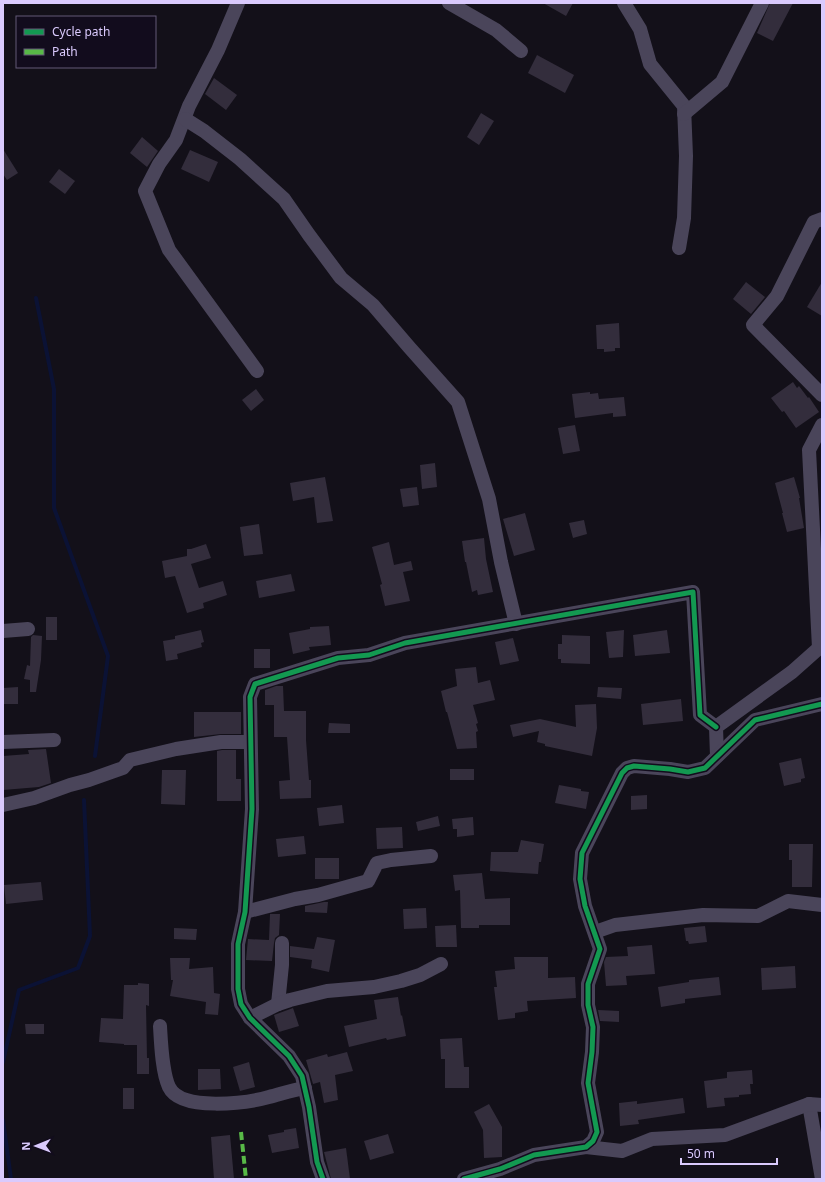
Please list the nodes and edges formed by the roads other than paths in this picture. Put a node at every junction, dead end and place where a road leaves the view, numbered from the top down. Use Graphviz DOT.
graph roads {
  1 [pos="238,3"];
  2 [pos="449,3"];
  3 [pos="624,3"];
  4 [pos="762,3"];
  5 [pos="521,51"];
  6 [pos="684,114"];
  7 [pos="185,119"];
  8 [pos="822,219"];
  9 [pos="679,248"];
  10 [pos="257,371"];
  11 [pos="822,395"];
  12 [pos="822,425"];
  13 [pos="516,624"];
  14 [pos="28,629"];
  15 [pos="3,631"];
  16 [pos="822,704"];
  17 [pos="716,727"];
  18 [pos="54,740"];
  19 [pos="3,742"];
  20 [pos="250,742"];
  21 [pos="716,756"];
  22 [pos="3,805"];
  23 [pos="431,856"];
  24 [pos="822,905"];
  25 [pos="245,912"];
  26 [pos="595,932"];
  27 [pos="282,943"];
  28 [pos="441,964"];
  29 [pos="278,1004"];
  30 [pos="250,1018"];
  31 [pos="160,1026"];
  32 [pos="305,1088"];
  33 [pos="816,1104"];
  34 [pos="586,1147"];
  35 [pos="323,1179"];
  36 [pos="464,1179"];
  37 [pos="822,1179"];
  1 -- 7 [label="street"];
  2 -- 5 [label="street"];
  3 -- 6 [label="street"];
  4 -- 6 [label="street"];
  6 -- 9 [label="street"];
  7 -- 10 [label="street"];
  7 -- 13 [label="street"];
  8 -- 11 [label="street"];
  12 -- 17 [label="street"];
  13 -- 17 [label="street"];
  13 -- 20 [label="street"];
  14 -- 15 [label="street"];
  16 -- 21 [label="street"];
  17 -- 21 [label="street"];
  18 -- 19 [label="street"];
  20 -- 22 [label="street"];
  20 -- 25 [label="street"];
  21 -- 26 [label="street"];
  23 -- 25 [label="street"];
  24 -- 26 [label="street"];
  25 -- 30 [label="street"];
  26 -- 34 [label="street"];
  27 -- 29 [label="street"];
  28 -- 29 [label="street"];
  29 -- 30 [label="street"];
  30 -- 32 [label="street"];
  31 -- 32 [label="street"];
  32 -- 35 [label="street"];
  33 -- 34 [label="street"];
  33 -- 37 [label="street"];
  34 -- 36 [label="street"];
}
